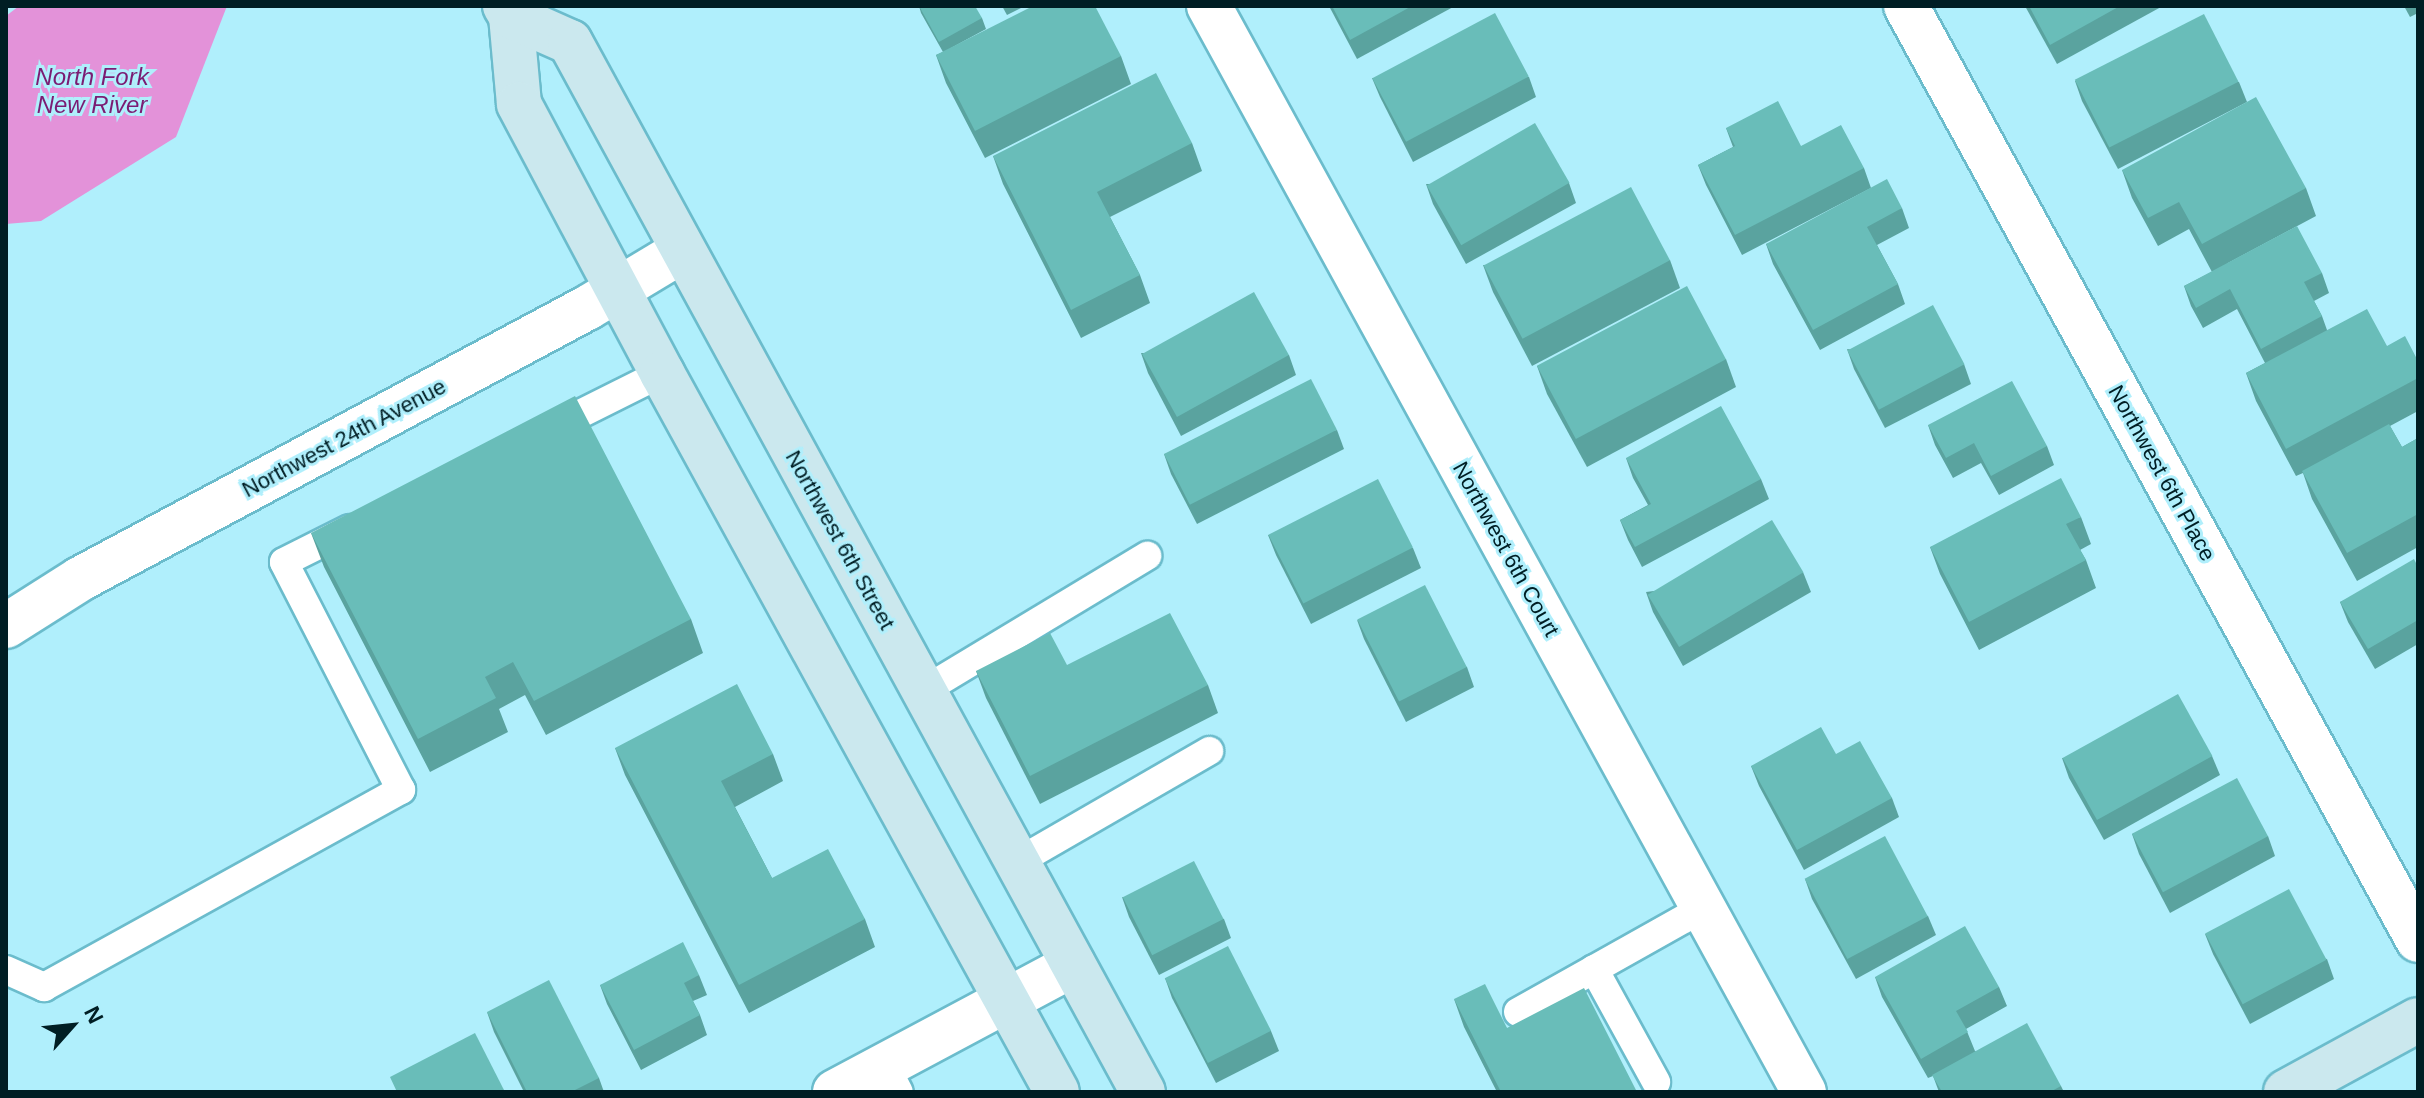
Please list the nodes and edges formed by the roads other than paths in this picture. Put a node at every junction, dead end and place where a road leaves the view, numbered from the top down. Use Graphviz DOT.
graph roads {
  1 [pos="1209,6"];
  2 [pos="1906,6"];
  3 [pos="508,11"];
  4 [pos="682,251"];
  5 [pos="617,289"];
  6 [pos="662,373"];
  7 [pos="533,438"];
  8 [pos="381,513"];
  9 [pos="1147,556"];
  10 [pos="6,626"];
  11 [pos="923,691"];
  12 [pos="1209,751"];
  13 [pos="1017,862"];
  14 [pos="1703,908"];
  15 [pos="2418,940"];
  16 [pos="1073,965"];
  17 [pos="1594,969"];
  18 [pos="6,970"];
  19 [pos="1007,1000"];
  20 [pos="1518,1012"];
  21 [pos="2418,1020"];
  22 [pos="892,1079"];
  23 [pos="1656,1082"];
  24 [pos="835,1092"];
  25 [pos="1057,1092"];
  26 [pos="1143,1092"];
  27 [pos="1804,1092"];
  28 [pos="2286,1092"];
  1 -- 14 [label="street, Northwest 6th Court"];
  2 -- 15 [label="street, Northwest 6th Place"];
  3 -- 4 [label="street, Northwest 6th Street"];
  3 -- 5 [label="street, Northwest 6th Street"];
  4 -- 5 [label="street, Northwest 24th Avenue"];
  4 -- 11 [label="street, Northwest 6th Street"];
  5 -- 6 [label="street, Northwest 6th Street"];
  5 -- 10 [label="street, Northwest 24th Avenue"];
  6 -- 7 [label="lane"];
  6 -- 19 [label="street, Northwest 6th Street"];
  8 -- 18 [label="lane"];
  9 -- 11 [label="lane"];
  11 -- 13 [label="street, Northwest 6th Street"];
  12 -- 13 [label="lane"];
  13 -- 16 [label="street, Northwest 6th Street"];
  14 -- 17 [label="lane"];
  14 -- 27 [label="street, Northwest 6th Court"];
  16 -- 19 [label="street"];
  16 -- 26 [label="street, Northwest 6th Street"];
  17 -- 20 [label="lane"];
  17 -- 23 [label="lane"];
  19 -- 22 [label="street"];
  19 -- 25 [label="street, Northwest 6th Street"];
  21 -- 28 [label="street"];
  22 -- 24 [label="street"];
}
